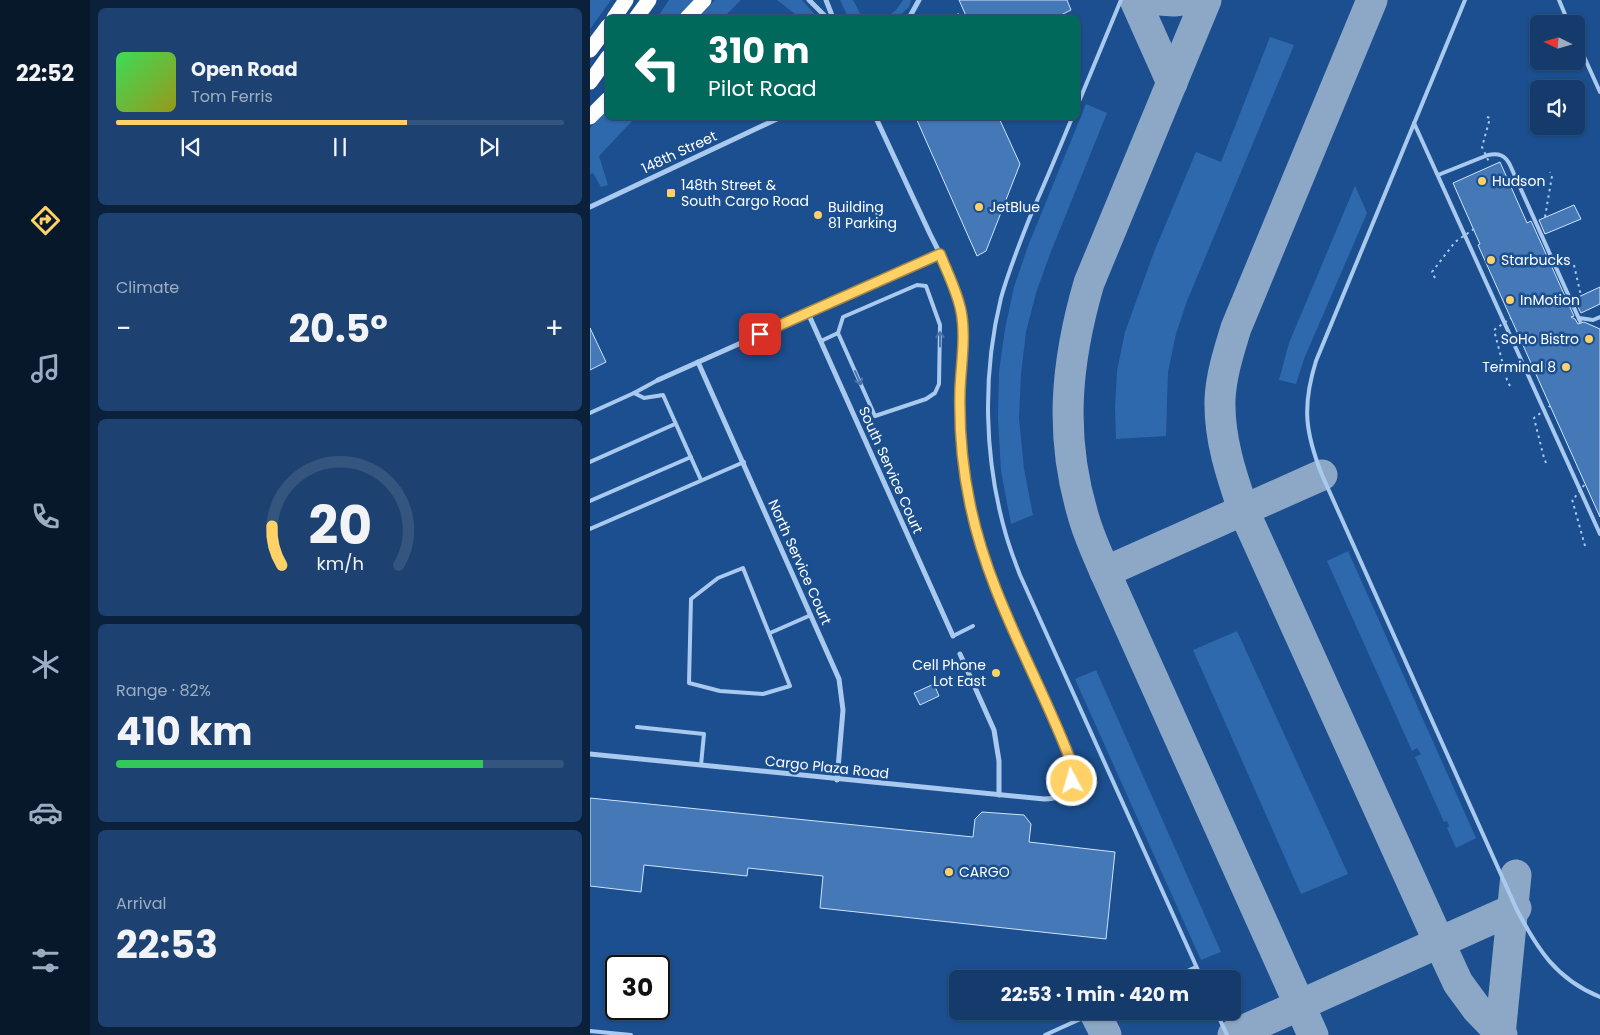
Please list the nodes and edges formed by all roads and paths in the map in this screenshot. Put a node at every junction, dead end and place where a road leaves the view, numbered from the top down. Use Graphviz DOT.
graph roads {
  1 [pos="626,0"];
  2 [pos="649,0"];
  3 [pos="704,0"];
  4 [pos="809,0"];
  5 [pos="826,0"];
  6 [pos="919,0"];
  7 [pos="1121,0"];
  8 [pos="1465,0"];
  9 [pos="1559,0"];
  10 [pos="616,15"];
  11 [pos="638,15"];
  12 [pos="690,15"];
  13 [pos="824,15"];
  14 [pos="832,15"];
  15 [pos="911,15"];
  16 [pos="1565,15"];
  17 [pos="605,30"];
  18 [pos="590,50"];
  19 [pos="1585,59"];
  20 [pos="605,61"];
  21 [pos="590,82"];
  22 [pos="1600,92"];
  23 [pos="1080,99"];
  24 [pos="605,102"];
  25 [pos="590,117"];
  26 [pos="1487,117"];
  27 [pos="775,120"];
  28 [pos="877,120"];
  29 [pos="1071,120"];
  30 [pos="1414,123"];
  31 [pos="1490,164"];
  32 [pos="1550,172"];
  33 [pos="1438,175"];
  34 [pos="590,207"];
  35 [pos="1545,217"];
  36 [pos="1474,229"];
  37 [pos="940,254"];
  38 [pos="1574,264"];
  39 [pos="1435,278"];
  40 [pos="1581,296"];
  41 [pos="808,313"];
  42 [pos="1600,317"];
  43 [pos="1511,318"];
  44 [pos="838,333"];
  45 [pos="821,341"];
  46 [pos="698,362"];
  47 [pos="658,380"];
  48 [pos="1510,386"];
  49 [pos="634,393"];
  50 [pos="1550,406"];
  51 [pos="590,413"];
  52 [pos="675,424"];
  53 [pos="691,457"];
  54 [pos="590,462"];
  55 [pos="744,462"];
  56 [pos="1546,463"];
  57 [pos="701,480"];
  58 [pos="1585,484"];
  59 [pos="590,501"];
  60 [pos="590,529"];
  61 [pos="1600,534"];
  62 [pos="1585,546"];
  63 [pos="812,615"];
  64 [pos="974,626"];
  65 [pos="770,633"];
  66 [pos="953,636"];
  67 [pos="960,654"];
  68 [pos="637,727"];
  69 [pos="590,754"];
  70 [pos="701,766"];
  71 [pos="837,780"];
  72 [pos="999,795"];
  73 [pos="1196,967"];
  74 [pos="1190,970"];
  75 [pos="1198,970"];
  76 [pos="1600,997"];
  77 [pos="1078,1020"];
  78 [pos="1220,1020"];
  79 [pos="590,1031"];
  80 [pos="631,1035"];
  81 [pos="1045,1035"];
  82 [pos="1227,1035"];
  1 -- 10 [label="highway"];
  2 -- 11 [label="highway"];
  3 -- 12 [label="highway"];
  4 -- 13 [label="street"];
  5 -- 14 [label="street"];
  6 -- 15 [label="street"];
  7 -- 23 [label="lane"];
  8 -- 30 [label="lane"];
  9 -- 16 [label="lane"];
  17 -- 18 [label="highway"];
  19 -- 22 [label="lane"];
  20 -- 21 [label="highway"];
  24 -- 25 [label="highway"];
  26 -- 31 [label="path, bridge"];
  27 -- 34 [label="street, 148th Street"];
  28 -- 37 [label="street"];
  29 -- 73 [label="lane"];
  30 -- 33 [label="lane"];
  30 -- 76 [label="lane"];
  32 -- 35 [label="path"];
  33 -- 42 [label="lane"];
  33 -- 61 [label="lane"];
  36 -- 39 [label="path, bridge"];
  37 -- 41 [label="street"];
  37 -- 72 [label="street, Cargo Plaza Road"];
  38 -- 40 [label="path"];
  41 -- 45 [label="street, South Service Court"];
  41 -- 46 [label="street"];
  43 -- 48 [label="path, bridge"];
  44 -- 44 [label="lane, one-way"];
  44 -- 45 [label="lane"];
  45 -- 66 [label="street, South Service Court"];
  46 -- 47 [label="street"];
  46 -- 55 [label="street, North Service Court"];
  47 -- 49 [label="lane"];
  49 -- 51 [label="lane"];
  49 -- 52 [label="lane"];
  50 -- 56 [label="path, bridge"];
  52 -- 53 [label="lane"];
  52 -- 54 [label="lane"];
  53 -- 57 [label="lane"];
  53 -- 59 [label="lane"];
  55 -- 57 [label="lane"];
  55 -- 63 [label="street, North Service Court"];
  57 -- 60 [label="lane"];
  58 -- 62 [label="path, bridge"];
  63 -- 65 [label="lane"];
  63 -- 71 [label="street, North Service Court"];
  64 -- 66 [label="lane"];
  65 -- 65 [label="lane"];
  67 -- 72 [label="street"];
  68 -- 70 [label="lane"];
  69 -- 70 [label="street, Cargo Plaza Road"];
  70 -- 71 [label="street, Cargo Plaza Road"];
  71 -- 72 [label="street, Cargo Plaza Road"];
  73 -- 74 [label="lane"];
  73 -- 75 [label="lane"];
  77 -- 81 [label="lane"];
  78 -- 82 [label="lane"];
  79 -- 80 [label="lane"];
}
